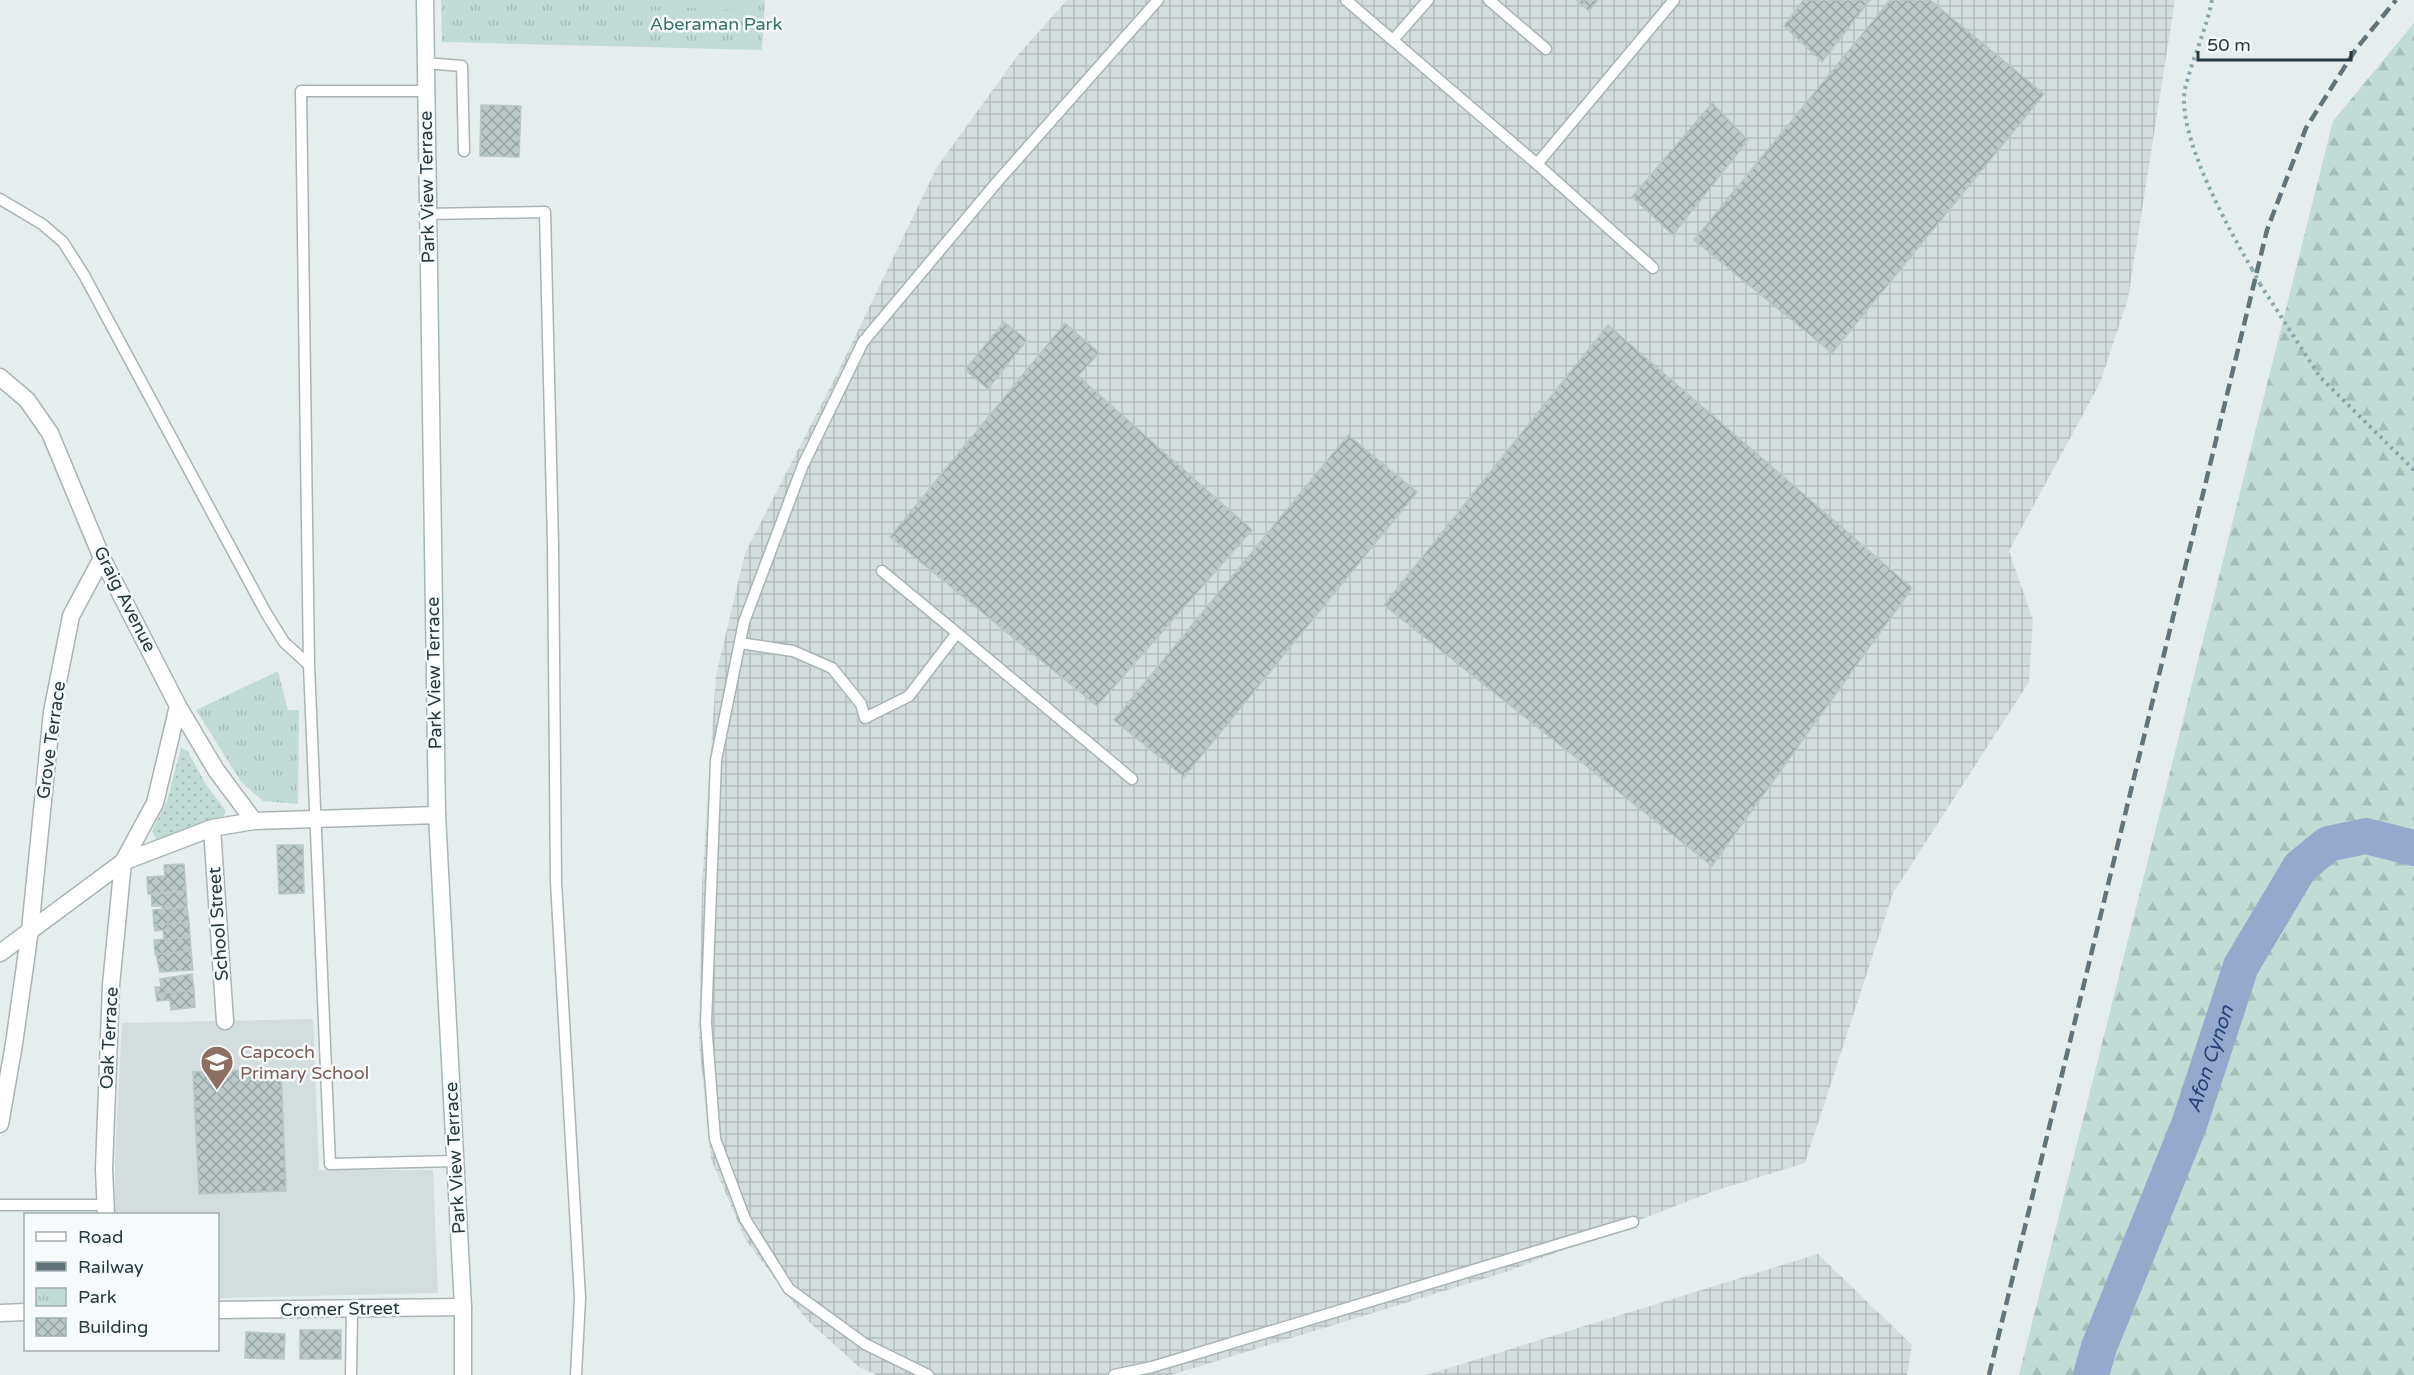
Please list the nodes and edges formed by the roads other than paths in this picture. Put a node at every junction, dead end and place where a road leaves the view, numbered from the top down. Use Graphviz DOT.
graph roads {
  1 [pos="425,0"];
  2 [pos="1158,0"];
  3 [pos="1346,0"];
  4 [pos="1428,0"];
  5 [pos="1489,0"];
  6 [pos="1674,0"];
  7 [pos="1393,40"];
  8 [pos="1545,49"];
  9 [pos="424,63"];
  10 [pos="425,91"];
  11 [pos="464,151"];
  12 [pos="1537,164"];
  13 [pos="0,199"];
  14 [pos="427,214"];
  15 [pos="1653,268"];
  16 [pos="0,377"];
  17 [pos="102,558"];
  18 [pos="882,571"];
  19 [pos="957,633"];
  20 [pos="740,643"];
  21 [pos="309,665"];
  22 [pos="178,706"];
  23 [pos="1132,779"];
  24 [pos="436,815"];
  25 [pos="316,820"];
  26 [pos="254,821"];
  27 [pos="212,828"];
  28 [pos="123,862"];
  29 [pos="30,930"];
  30 [pos="0,953"];
  31 [pos="225,1021"];
  32 [pos="0,1124"];
  33 [pos="455,1161"];
  34 [pos="0,1204"];
  35 [pos="106,1210"];
  36 [pos="1633,1222"];
  37 [pos="463,1308"];
  38 [pos="352,1309"];
  39 [pos="219,1310"];
  40 [pos="0,1312"];
  41 [pos="24,1312"];
  42 [pos="351,1375"];
  43 [pos="463,1375"];
  44 [pos="576,1375"];
  45 [pos="928,1375"];
  46 [pos="1114,1375"];
  1 -- 9 [label="street, Park View Terrace"];
  2 -- 20 [label="lane"];
  3 -- 7 [label="lane"];
  4 -- 7 [label="lane"];
  5 -- 8 [label="lane"];
  6 -- 12 [label="lane"];
  7 -- 12 [label="lane"];
  9 -- 10 [label="street, Park View Terrace"];
  9 -- 11 [label="lane"];
  10 -- 14 [label="street, Park View Terrace"];
  10 -- 21 [label="lane"];
  12 -- 15 [label="lane"];
  13 -- 21 [label="lane"];
  14 -- 24 [label="street, Park View Terrace"];
  14 -- 44 [label="lane"];
  16 -- 17 [label="street, Graig Avenue"];
  17 -- 22 [label="street, Graig Avenue"];
  17 -- 29 [label="street, Grove Terrace"];
  18 -- 19 [label="lane"];
  19 -- 20 [label="lane"];
  19 -- 23 [label="lane"];
  20 -- 45 [label="lane"];
  21 -- 25 [label="lane"];
  22 -- 26 [label="street, Graig Avenue"];
  22 -- 28 [label="street"];
  24 -- 25 [label="street"];
  24 -- 33 [label="street, Park View Terrace"];
  25 -- 26 [label="street"];
  25 -- 33 [label="lane"];
  26 -- 27 [label="street"];
  27 -- 28 [label="street"];
  27 -- 31 [label="street, School Street"];
  28 -- 29 [label="street"];
  28 -- 35 [label="street, Oak Terrace"];
  29 -- 30 [label="street"];
  29 -- 32 [label="street, Grove Terrace"];
  33 -- 37 [label="street, Park View Terrace"];
  34 -- 35 [label="lane"];
  36 -- 46 [label="lane"];
  37 -- 38 [label="street, Cromer Street"];
  37 -- 43 [label="street, Park View Terrace"];
  38 -- 39 [label="street, Cromer Street"];
  38 -- 42 [label="lane"];
  40 -- 41 [label="street"];
}
